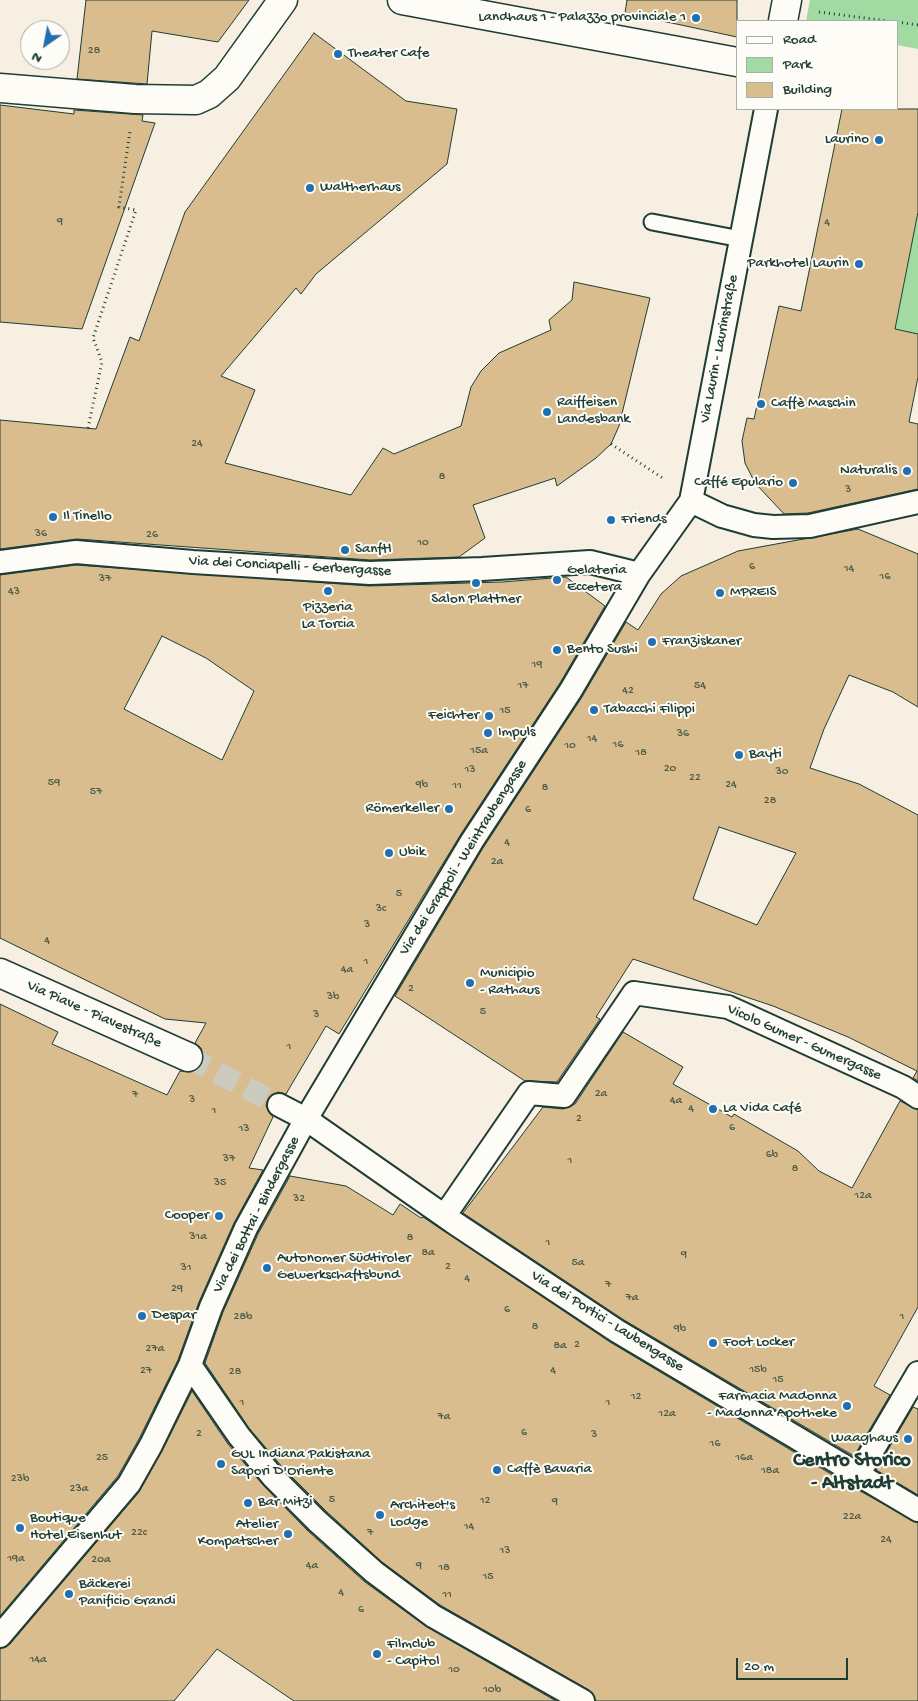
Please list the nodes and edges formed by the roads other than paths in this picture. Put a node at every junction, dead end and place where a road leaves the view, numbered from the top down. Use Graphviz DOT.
graph roads {
  1 [pos="283,0"];
  2 [pos="402,0"];
  3 [pos="736,62"];
  4 [pos="0,88"];
  5 [pos="766,110"];
  6 [pos="652,222"];
  7 [pos="741,239"];
  8 [pos="692,501"];
  9 [pos="918,502"];
  10 [pos="0,562"];
  11 [pos="639,574"];
  12 [pos="0,973"];
  13 [pos="188,1057"];
  14 [pos="918,1097"];
  15 [pos="280,1105"];
  16 [pos="306,1119"];
  17 [pos="445,1214"];
  18 [pos="190,1365"];
  19 [pos="918,1373"];
  20 [pos="858,1475"];
  21 [pos="918,1510"];
  22 [pos="0,1636"];
  23 [pos="583,1701"];
  1 -- 4 [label="street"];
  2 -- 3 [label="street"];
  5 -- 7 [label="street, Via Laurin - Laurinstraße"];
  6 -- 7 [label="lane"];
  7 -- 8 [label="street, Via Laurin - Laurinstraße"];
  8 -- 9 [label="street"];
  8 -- 11 [label="street, Via dei Grappoli - Weintraubengasse"];
  10 -- 11 [label="street, Via dei Conciapelli - Gerbergasse"];
  11 -- 16 [label="street, Via dei Grappoli - Weintraubengasse"];
  12 -- 13 [label="street, Via Piave - Piavestraße"];
  14 -- 17 [label="street, Vicolo Gumer - Gumergasse"];
  15 -- 16 [label="street, Via dei Portici - Laubengasse"];
  16 -- 17 [label="street, Via dei Portici - Laubengasse"];
  16 -- 18 [label="street, Via dei Bottai - Bindergasse"];
  17 -- 20 [label="street, Via dei Portici - Laubengasse"];
  18 -- 22 [label="street, Via dei Bottai - Bindergasse"];
  18 -- 23 [label="street"];
  19 -- 20 [label="street"];
  20 -- 21 [label="street, Via dei Portici - Laubengasse"];
}
